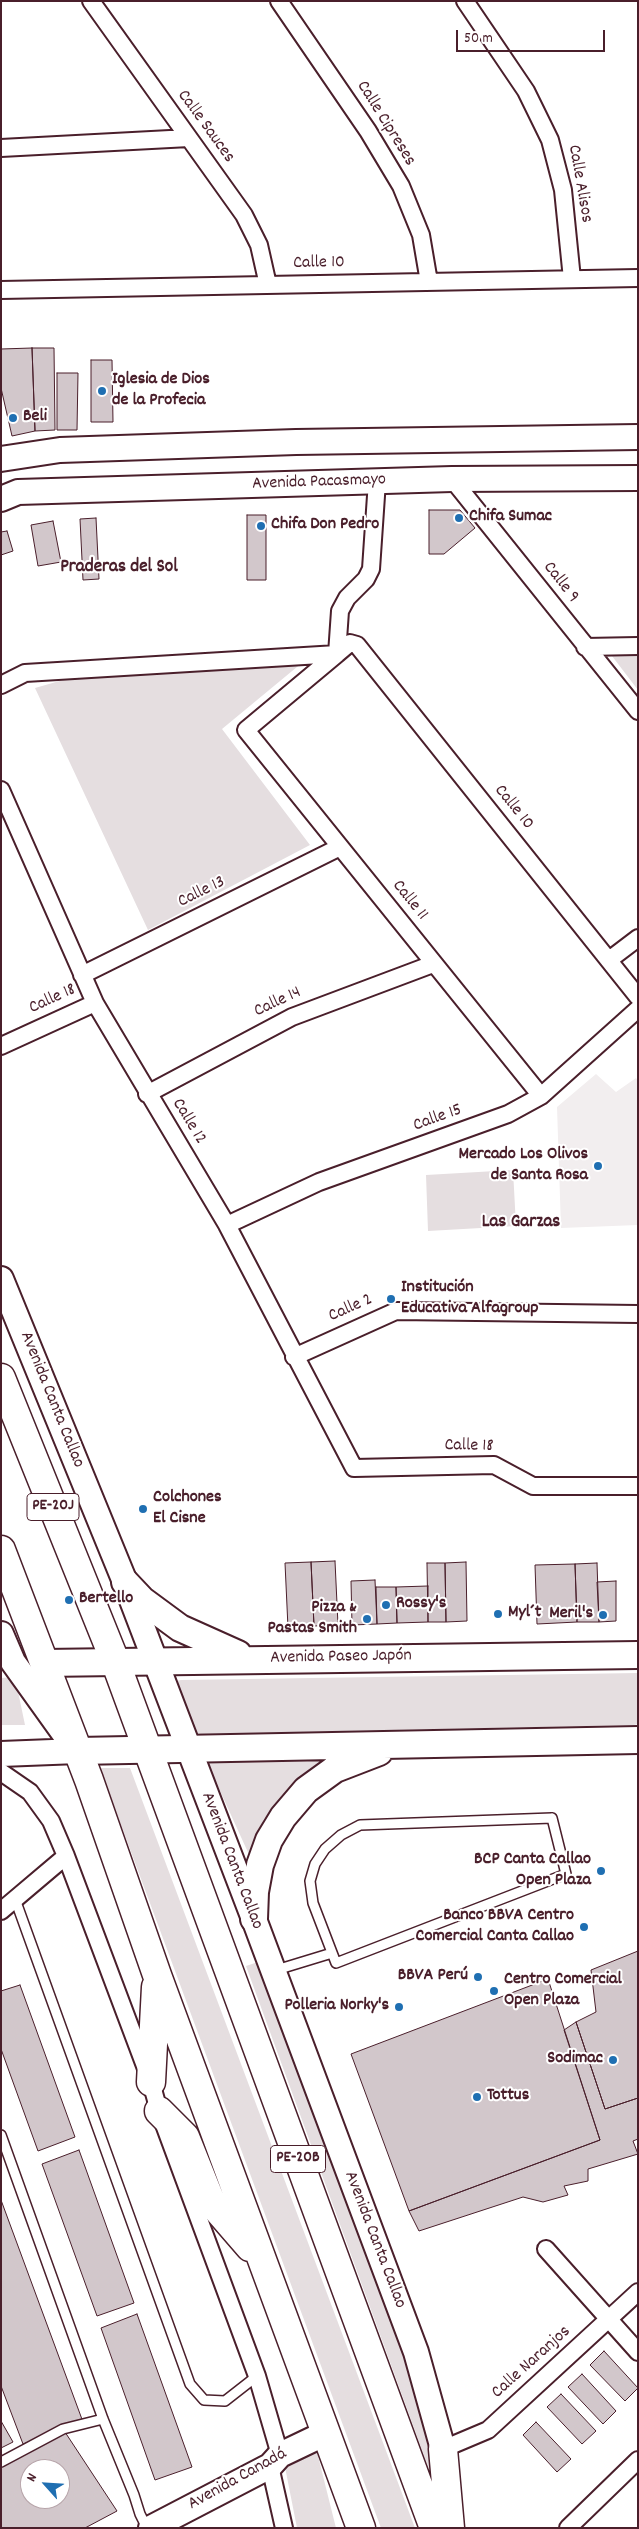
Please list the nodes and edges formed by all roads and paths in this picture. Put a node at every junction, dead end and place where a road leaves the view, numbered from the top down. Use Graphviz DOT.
graph roads {
  1 [pos="91,1"];
  2 [pos="279,1"];
  3 [pos="465,1"];
  4 [pos="189,138"];
  5 [pos="1,148"];
  6 [pos="638,278"];
  7 [pos="572,279"];
  8 [pos="429,282"];
  9 [pos="268,285"];
  10 [pos="1,290"];
  11 [pos="638,436"];
  12 [pos="2,454"];
  13 [pos="638,478"];
  14 [pos="452,479"];
  15 [pos="377,481"];
  16 [pos="1,499"];
  17 [pos="638,646"];
  18 [pos="585,647"];
  19 [pos="337,654"];
  20 [pos="1,685"];
  21 [pos="638,711"];
  22 [pos="1,790"];
  23 [pos="340,847"];
  24 [pos="638,938"];
  25 [pos="610,960"];
  26 [pos="433,964"];
  27 [pos="82,975"];
  28 [pos="638,997"];
  29 [pos="95,1003"];
  30 [pos="638,1009"];
  31 [pos="1,1046"];
  32 [pos="147,1094"];
  33 [pos="541,1096"];
  34 [pos="227,1225"];
  35 [pos="1,1279"];
  36 [pos="638,1314"];
  37 [pos="294,1357"];
  38 [pos="1,1378"];
  39 [pos="354,1468"];
  40 [pos="638,1486"];
  41 [pos="1,1550"];
  42 [pos="125,1582"];
  43 [pos="1,1634"];
  44 [pos="638,1656"];
  45 [pos="251,1659"];
  46 [pos="115,1661"];
  47 [pos="155,1661"];
  48 [pos="7,1663"];
  49 [pos="44,1663"];
  50 [pos="638,1740"];
  51 [pos="402,1745"];
  52 [pos="188,1749"];
  53 [pos="147,1750"];
  54 [pos="78,1751"];
  55 [pos="1,1754"];
  56 [pos="1,1772"];
  57 [pos="66,1856"];
  58 [pos="15,1899"];
  59 [pos="1,1911"];
  60 [pos="254,1919"];
  61 [pos="332,1953"];
  62 [pos="273,1971"];
  63 [pos="157,1975"];
  64 [pos="151,2082"];
  65 [pos="159,2111"];
  66 [pos="1,2135"];
  67 [pos="546,2249"];
  68 [pos="261,2260"];
  69 [pos="638,2292"];
  70 [pos="610,2320"];
  71 [pos="638,2352"];
  72 [pos="257,2376"];
  73 [pos="103,2419"];
  74 [pos="326,2433"];
  75 [pos="443,2449"];
  76 [pos="638,2460"];
  77 [pos="275,2461"];
  78 [pos="1,2462"];
  79 [pos="361,2527"];
  80 [pos="149,2528"];
  81 [pos="284,2528"];
  82 [pos="434,2528"];
  83 [pos="450,2528"];
  84 [pos="568,2528"];
  1 -- 4 [label="street, Calle Sauces"];
  2 -- 8 [label="street, Calle Cipreses"];
  3 -- 7 [label="street, Calle Alisos"];
  4 -- 5 [label="street"];
  4 -- 9 [label="street, Calle Sauces"];
  6 -- 7 [label="street, Calle 10"];
  7 -- 8 [label="street, Calle 10"];
  8 -- 9 [label="street, Calle 10"];
  9 -- 10 [label="street, Calle 10"];
  11 -- 12 [label="main road"];
  13 -- 14 [label="main road, Avenida Pacasmayo"];
  14 -- 15 [label="main road, Avenida Pacasmayo"];
  14 -- 18 [label="street, Calle 9"];
  15 -- 16 [label="main road, Avenida Pacasmayo"];
  15 -- 19 [label="street"];
  17 -- 18 [label="street"];
  18 -- 21 [label="street, Calle 9"];
  19 -- 20 [label="street"];
  19 -- 23 [label="street, Calle 11"];
  19 -- 25 [label="street, Calle 10"];
  22 -- 27 [label="street, Calle 12"];
  23 -- 26 [label="street, Calle 11"];
  23 -- 27 [label="street, Calle 13"];
  24 -- 25 [label="street"];
  25 -- 28 [label="street, Calle 10"];
  26 -- 32 [label="street, Calle 14"];
  26 -- 33 [label="street, Calle 11"];
  27 -- 29 [label="street, Calle 12"];
  29 -- 31 [label="street, Calle 18"];
  29 -- 32 [label="street, Calle 12"];
  30 -- 33 [label="street, Calle 15"];
  32 -- 34 [label="street, Calle 12"];
  33 -- 34 [label="street, Calle 15"];
  34 -- 37 [label="street, Calle 12"];
  35 -- 42 [label="main road, Avenida Canta Callao"];
  36 -- 37 [label="street, Calle 2"];
  37 -- 39 [label="street, Calle 12"];
  38 -- 46 [label="highway, PE-20J"];
  39 -- 40 [label="street, Calle 18"];
  41 -- 49 [label="highway"];
  42 -- 45 [label="main road"];
  42 -- 47 [label="main road, Avenida Canta Callao"];
  43 -- 48 [label="main road"];
  44 -- 45 [label="main road, Avenida Paseo Japón"];
  45 -- 47 [label="main road, Avenida Paseo Japón"];
  46 -- 47 [label="main road, Avenida Paseo Japón"];
  46 -- 49 [label="main road, Avenida Paseo Japón"];
  46 -- 53 [label="highway, PE-20J"];
  47 -- 52 [label="main road, Avenida Canta Callao"];
  48 -- 49 [label="main road"];
  48 -- 54 [label="main road"];
  49 -- 54 [label="highway"];
  50 -- 51 [label="main road"];
  51 -- 52 [label="main road"];
  51 -- 60 [label="main road"];
  52 -- 53 [label="main road"];
  52 -- 60 [label="main road, Avenida Canta Callao"];
  53 -- 54 [label="main road"];
  53 -- 82 [label="highway, PE-20B"];
  54 -- 55 [label="main road"];
  54 -- 63 [label="highway"];
  56 -- 57 [label="street"];
  57 -- 58 [label="street"];
  57 -- 64 [label="street"];
  58 -- 59 [label="street"];
  58 -- 72 [label="lane"];
  60 -- 62 [label="main road, Avenida Canta Callao"];
  61 -- 61 [label="lane"];
  61 -- 62 [label="lane"];
  62 -- 75 [label="main road, Avenida Canta Callao"];
  63 -- 64 [label="highway"];
  63 -- 68 [label="highway"];
  64 -- 65 [label="street"];
  65 -- 68 [label="highway"];
  65 -- 72 [label="street"];
  66 -- 73 [label="lane"];
  67 -- 70 [label="street"];
  68 -- 74 [label="highway"];
  69 -- 70 [label="street, Calle Naranjos"];
  70 -- 71 [label="street"];
  70 -- 75 [label="street, Calle Naranjos"];
  72 -- 77 [label="street"];
  73 -- 78 [label="lane"];
  73 -- 80 [label="lane"];
  74 -- 77 [label="main road, Avenida Canadá"];
  74 -- 79 [label="highway"];
  75 -- 83 [label="highway"];
  76 -- 84 [label="street"];
  77 -- 80 [label="main road, Avenida Canadá"];
  77 -- 81 [label="street"];
}
